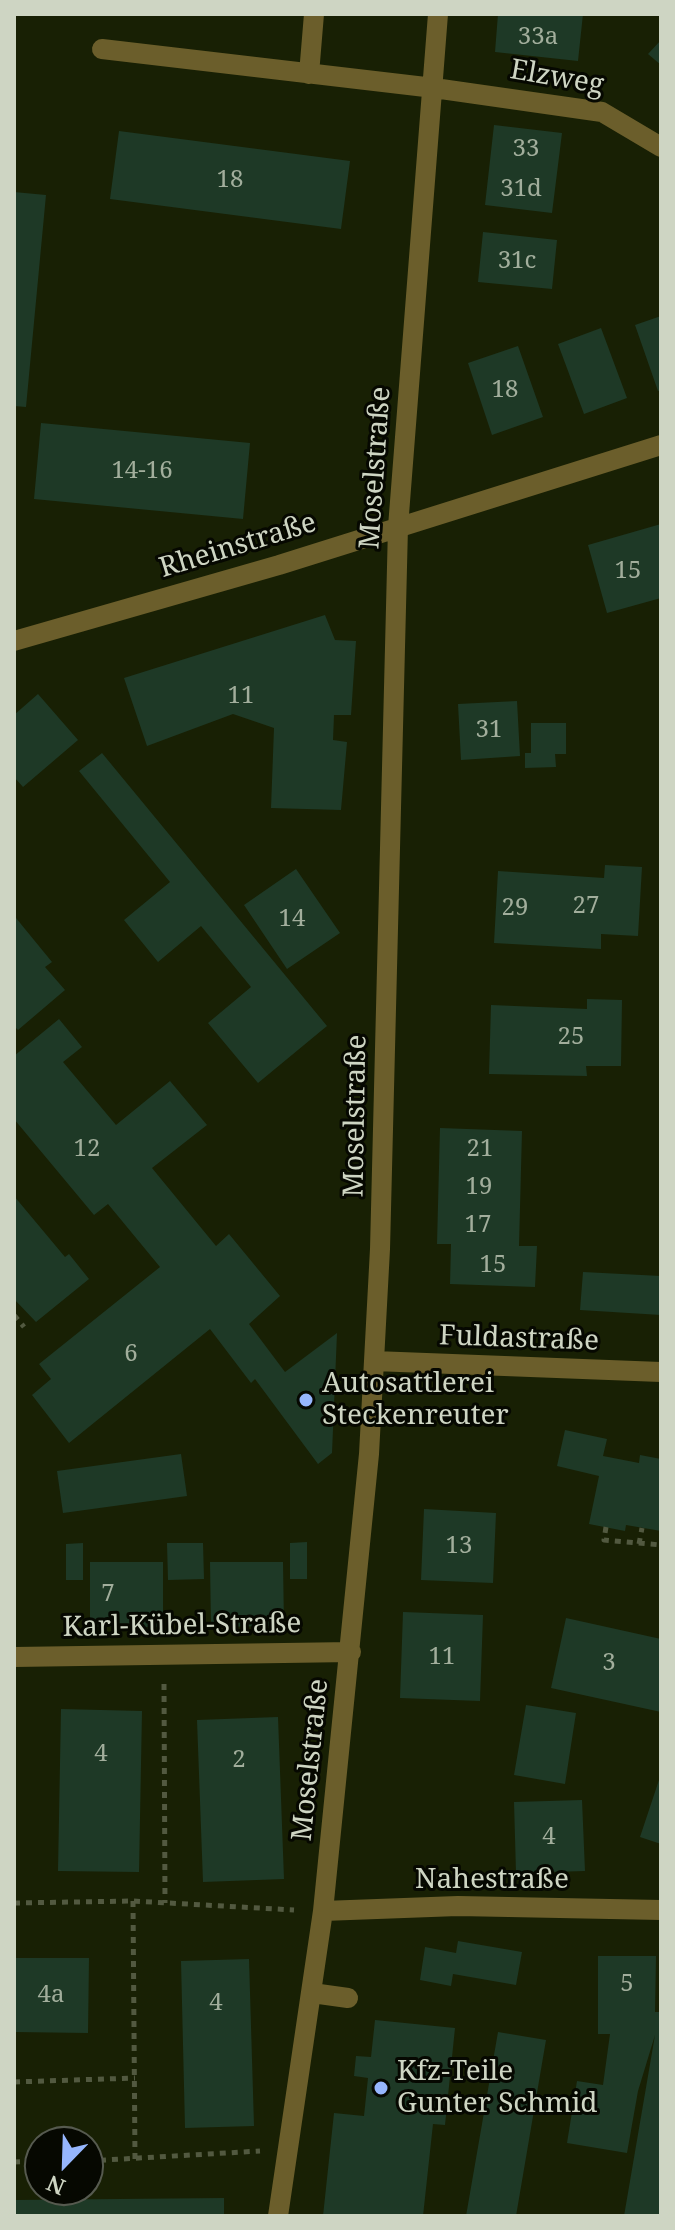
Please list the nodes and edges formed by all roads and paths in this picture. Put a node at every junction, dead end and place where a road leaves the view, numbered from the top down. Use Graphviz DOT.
graph roads {
  1 [pos="314,14"];
  2 [pos="438,14"];
  3 [pos="102,49"];
  4 [pos="309,74"];
  5 [pos="434,88"];
  6 [pos="661,147"];
  7 [pos="661,445"];
  8 [pos="398,527"];
  9 [pos="14,641"];
  10 [pos="14,1315"];
  11 [pos="24,1327"];
  12 [pos="374,1361"];
  13 [pos="661,1372"];
  14 [pos="606,1527"];
  15 [pos="642,1528"];
  16 [pos="639,1544"];
  17 [pos="661,1545"];
  18 [pos="351,1652"];
  19 [pos="164,1655"];
  20 [pos="14,1657"];
  21 [pos="133,1901"];
  22 [pos="14,1903"];
  23 [pos="165,1903"];
  24 [pos="661,1910"];
  25 [pos="323,1911"];
  26 [pos="312,1993"];
  27 [pos="348,1998"];
  28 [pos="135,2078"];
  29 [pos="14,2082"];
  30 [pos="289,2151"];
  31 [pos="135,2160"];
  32 [pos="104,2161"];
  33 [pos="278,2216"];
  1 -- 4 [label="street"];
  2 -- 5 [label="street, Moselstraße"];
  3 -- 4 [label="street, Elzweg"];
  4 -- 5 [label="street, Elzweg"];
  5 -- 6 [label="street, Elzweg"];
  5 -- 8 [label="street, Moselstraße"];
  7 -- 8 [label="street, Rheinstraße"];
  8 -- 9 [label="street, Rheinstraße"];
  8 -- 12 [label="street, Moselstraße"];
  10 -- 11 [label="path"];
  12 -- 13 [label="street, Fuldastraße"];
  12 -- 18 [label="street, Moselstraße"];
  14 -- 16 [label="path"];
  15 -- 16 [label="path"];
  16 -- 17 [label="path"];
  18 -- 19 [label="street, Karl-Kübel-Straße"];
  18 -- 25 [label="street, Moselstraße"];
  19 -- 20 [label="street, Karl-Kübel-Straße"];
  19 -- 23 [label="path"];
  21 -- 22 [label="path"];
  21 -- 23 [label="path"];
  21 -- 28 [label="path"];
  23 -- 25 [label="path"];
  24 -- 25 [label="street, Nahestraße"];
  25 -- 26 [label="street, Moselstraße"];
  26 -- 27 [label="street"];
  26 -- 30 [label="street, Moselstraße"];
  28 -- 29 [label="path"];
  28 -- 31 [label="path"];
  30 -- 31 [label="path"];
  30 -- 33 [label="street, Moselstraße"];
  31 -- 32 [label="path"];
}
